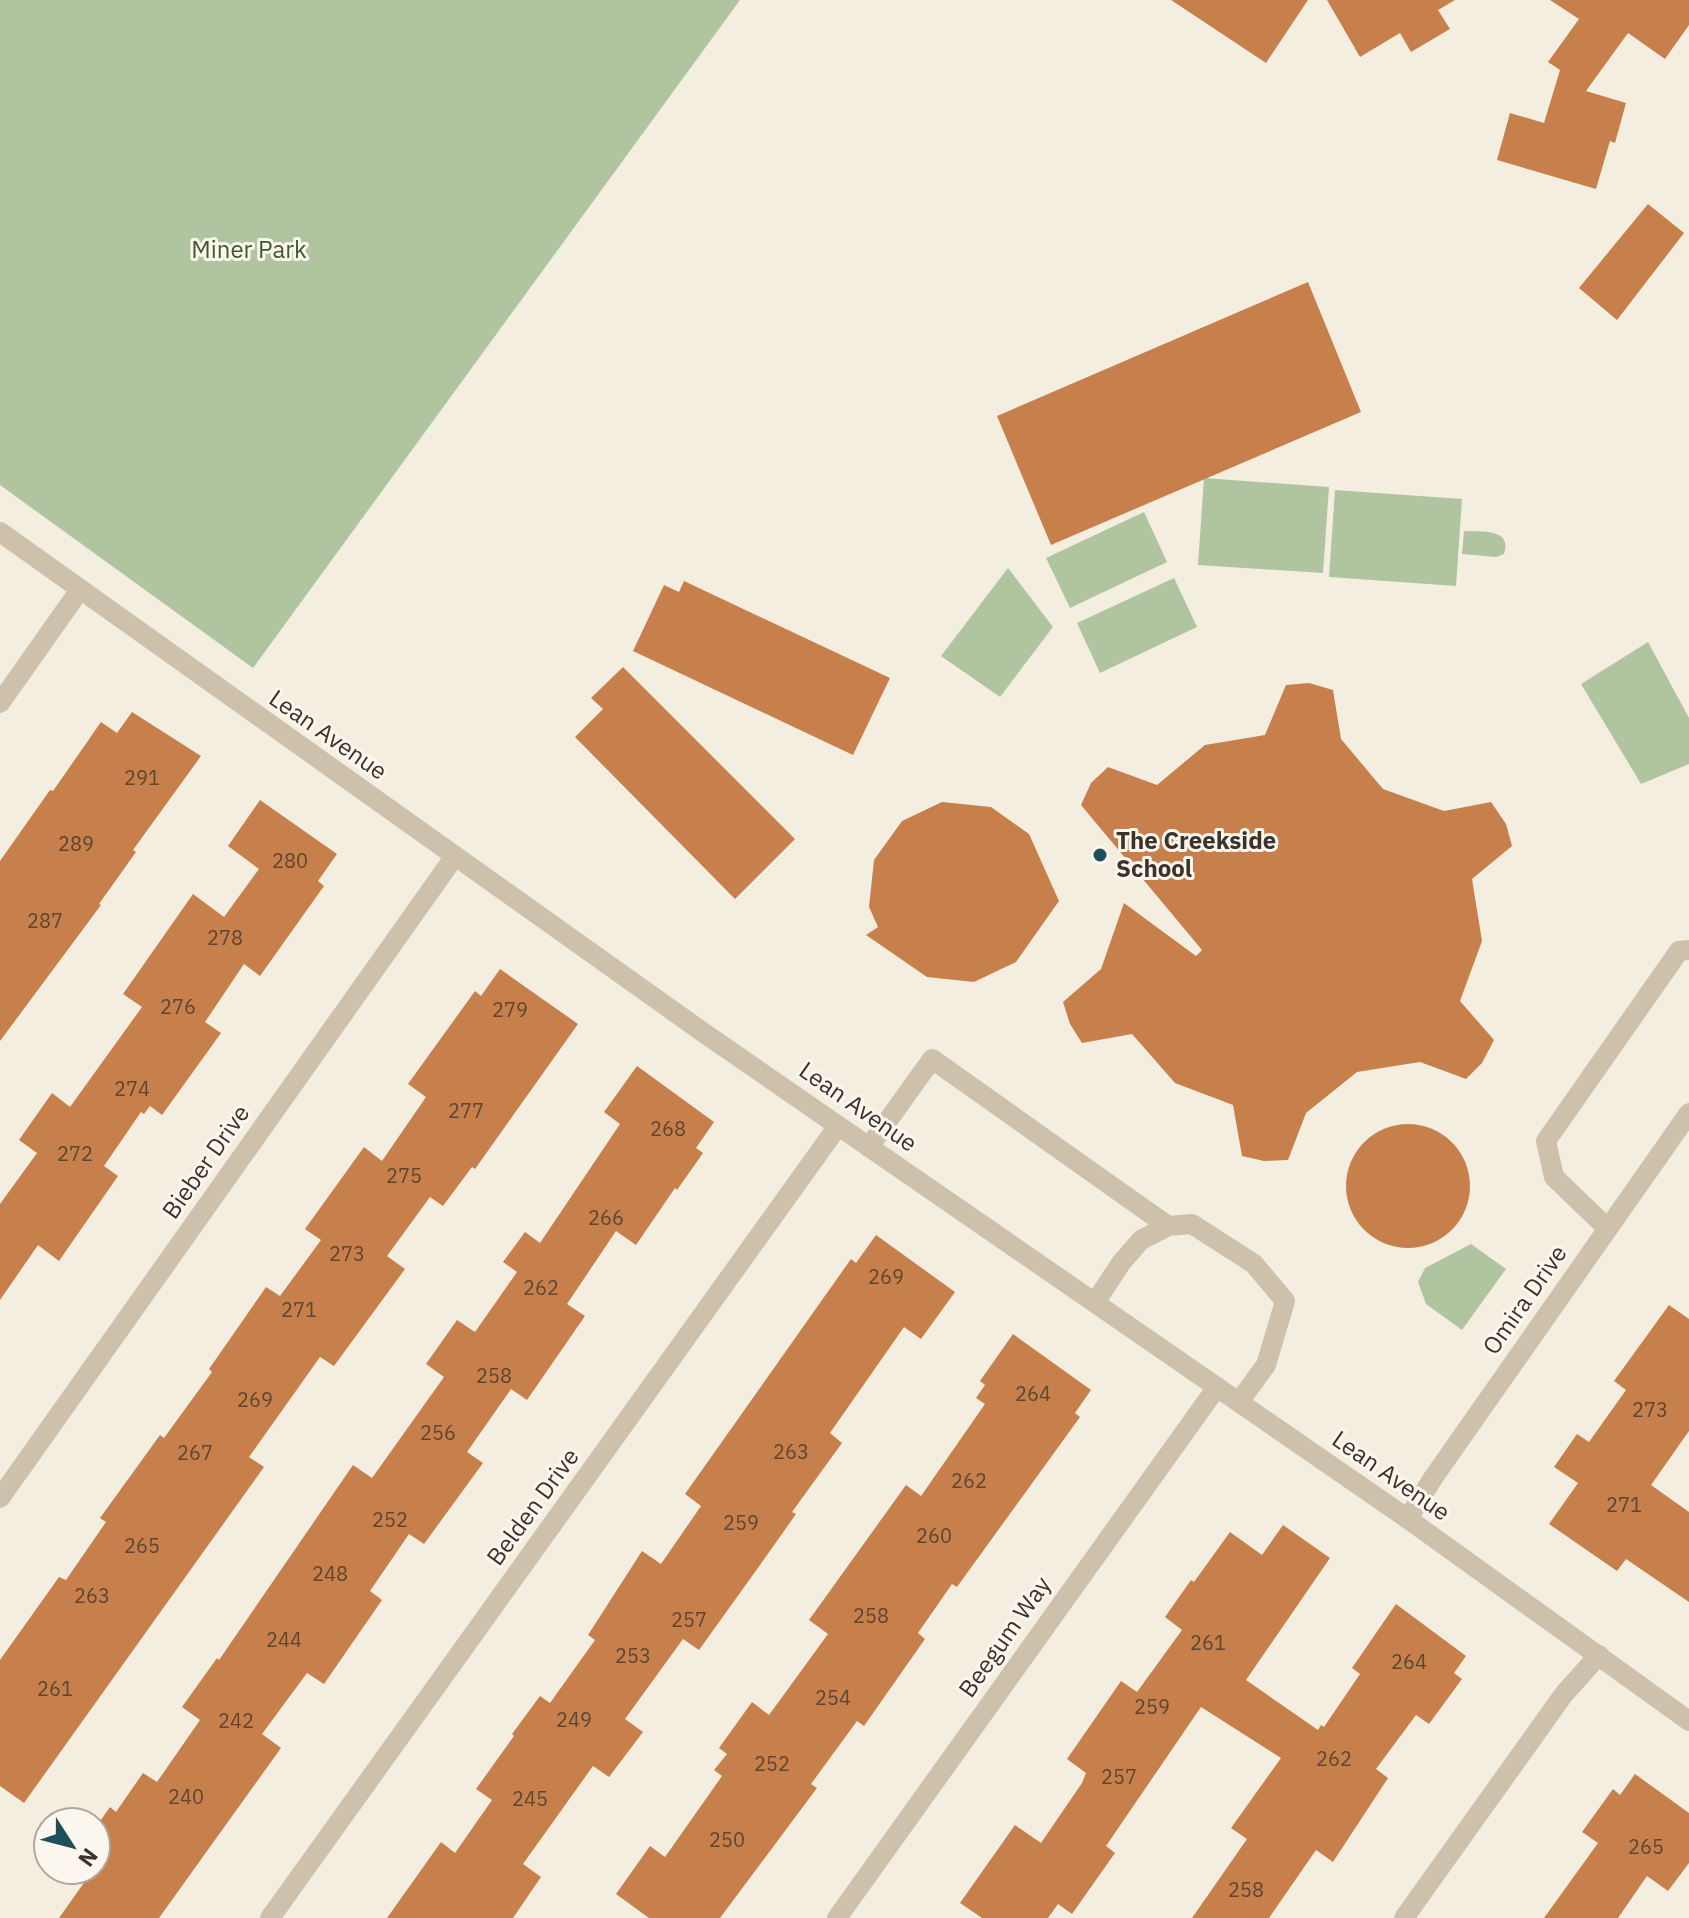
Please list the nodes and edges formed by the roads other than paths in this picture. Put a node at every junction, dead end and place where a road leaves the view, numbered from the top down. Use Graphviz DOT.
graph roads {
  1 [pos="0,532"];
  2 [pos="79,591"];
  3 [pos="0,703"];
  4 [pos="455,856"];
  5 [pos="1689,950"];
  6 [pos="1689,1113"];
  7 [pos="838,1126"];
  8 [pos="869,1147"];
  9 [pos="1168,1226"];
  10 [pos="1607,1228"];
  11 [pos="1096,1301"];
  12 [pos="1217,1387"];
  13 [pos="1239,1402"];
  14 [pos="0,1498"];
  15 [pos="1408,1519"];
  16 [pos="1599,1655"];
  17 [pos="1689,1721"];
  18 [pos="270,1918"];
  19 [pos="837,1918"];
  20 [pos="1404,1918"];
  1 -- 2 [label="street, Lean Avenue"];
  2 -- 3 [label="street"];
  2 -- 4 [label="street, Lean Avenue"];
  4 -- 7 [label="street, Lean Avenue"];
  4 -- 14 [label="street, Bieber Drive"];
  5 -- 10 [label="street"];
  6 -- 10 [label="street, Omira Drive"];
  7 -- 8 [label="street, Lean Avenue"];
  7 -- 18 [label="street, Belden Drive"];
  8 -- 9 [label="street"];
  8 -- 11 [label="street, Lean Avenue"];
  9 -- 11 [label="street"];
  9 -- 13 [label="street"];
  10 -- 15 [label="street, Omira Drive"];
  11 -- 12 [label="street, Lean Avenue"];
  12 -- 13 [label="street, Lean Avenue"];
  12 -- 19 [label="street, Beegum Way"];
  13 -- 15 [label="street, Lean Avenue"];
  15 -- 16 [label="street, Lean Avenue"];
  16 -- 17 [label="street, Lean Avenue"];
  16 -- 20 [label="street"];
}
